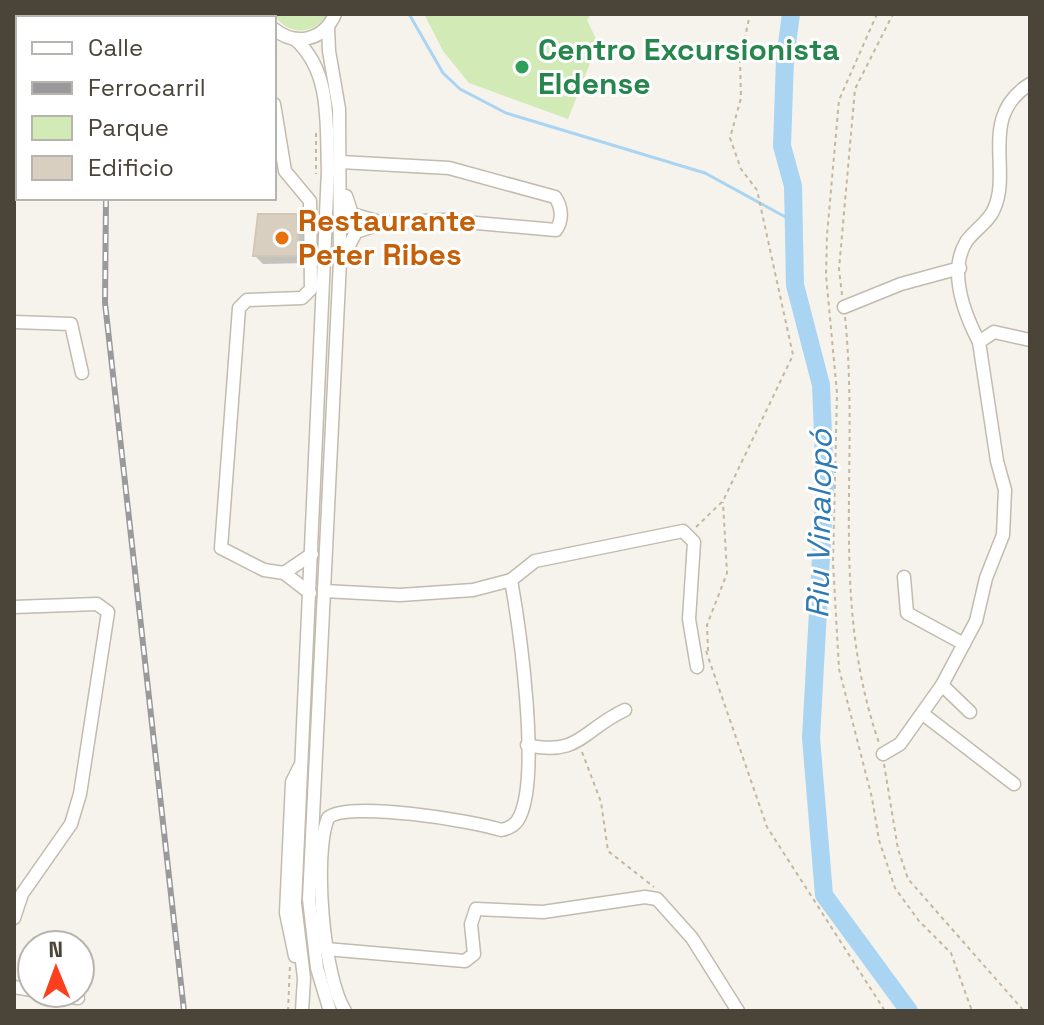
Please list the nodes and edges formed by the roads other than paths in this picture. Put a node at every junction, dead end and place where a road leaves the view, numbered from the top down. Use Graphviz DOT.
graph roads {
  1 [pos="335,14"];
  2 [pos="328,27"];
  3 [pos="276,30"];
  4 [pos="293,39"];
  5 [pos="276,43"];
  6 [pos="1030,84"];
  7 [pos="276,120"];
  8 [pos="341,162"];
  9 [pos="342,185"];
  10 [pos="383,223"];
  11 [pos="340,261"];
  12 [pos="960,268"];
  13 [pos="844,307"];
  14 [pos="14,322"];
  15 [pos="1030,340"];
  16 [pos="979,342"];
  17 [pos="82,373"];
  18 [pos="312,554"];
  19 [pos="284,573"];
  20 [pos="904,577"];
  21 [pos="511,580"];
  22 [pos="324,591"];
  23 [pos="310,593"];
  24 [pos="14,607"];
  25 [pos="964,644"];
  26 [pos="697,667"];
  27 [pos="942,685"];
  28 [pos="625,710"];
  29 [pos="970,712"];
  30 [pos="923,714"];
  31 [pos="527,745"];
  32 [pos="883,754"];
  33 [pos="1014,784"];
  34 [pos="14,918"];
  35 [pos="326,949"];
  36 [pos="302,1011"];
  37 [pos="330,1011"];
  38 [pos="345,1011"];
  39 [pos="738,1011"];
  1 -- 2 [label="street"];
  2 -- 4 [label="street"];
  2 -- 8 [label="street"];
  3 -- 4 [label="street"];
  4 -- 5 [label="street"];
  4 -- 18 [label="street"];
  6 -- 12 [label="street"];
  7 -- 19 [label="street"];
  8 -- 9 [label="street"];
  8 -- 10 [label="street"];
  9 -- 10 [label="street"];
  9 -- 11 [label="street"];
  10 -- 11 [label="street"];
  11 -- 22 [label="street"];
  12 -- 13 [label="street"];
  12 -- 16 [label="street"];
  14 -- 17 [label="street"];
  15 -- 16 [label="street"];
  16 -- 25 [label="street"];
  18 -- 19 [label="street"];
  18 -- 23 [label="street"];
  19 -- 23 [label="street"];
  20 -- 25 [label="street"];
  21 -- 22 [label="street"];
  21 -- 26 [label="street"];
  21 -- 31 [label="street"];
  22 -- 37 [label="street"];
  23 -- 36 [label="street"];
  24 -- 34 [label="street"];
  25 -- 27 [label="street"];
  27 -- 29 [label="street"];
  27 -- 30 [label="street"];
  28 -- 31 [label="street"];
  30 -- 32 [label="street"];
  30 -- 33 [label="street"];
  31 -- 35 [label="street"];
  35 -- 38 [label="street"];
  35 -- 39 [label="street"];
}
